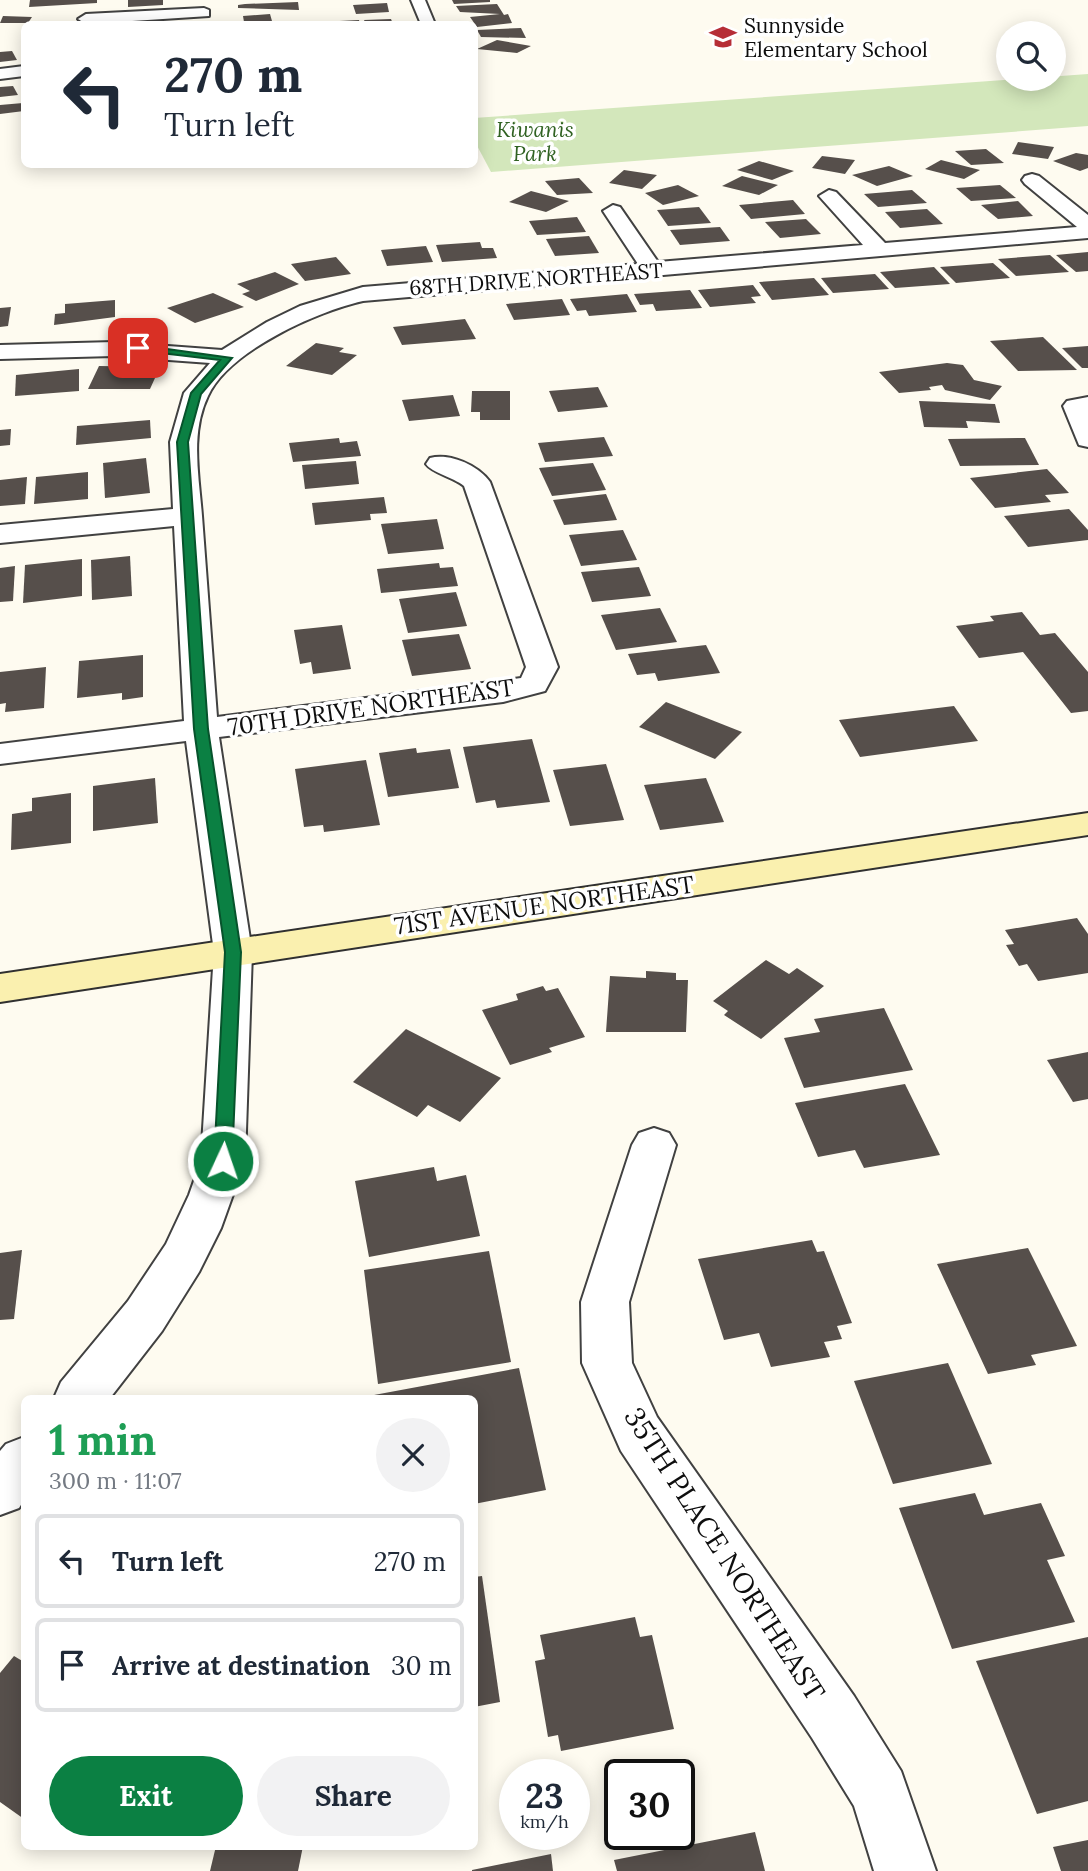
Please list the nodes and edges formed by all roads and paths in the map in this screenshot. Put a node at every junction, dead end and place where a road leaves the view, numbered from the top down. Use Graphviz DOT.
graph roads {
  1 [pos="418,0"];
  2 [pos="204,13"];
  3 [pos="86,19"];
  4 [pos="427,21"];
  5 [pos="21,71"];
  6 [pos="0,74"];
  7 [pos="1032,180"];
  8 [pos="829,196"];
  9 [pos="614,211"];
  10 [pos="1088,225"];
  11 [pos="1088,232"];
  12 [pos="880,250"];
  13 [pos="653,271"];
  14 [pos="0,352"];
  15 [pos="228,358"];
  16 [pos="1088,405"];
  17 [pos="1088,439"];
  18 [pos="439,464"];
  19 [pos="188,516"];
  20 [pos="0,534"];
  21 [pos="201,729"];
  22 [pos="0,754"];
  23 [pos="1088,824"];
  24 [pos="233,952"];
  25 [pos="0,988"];
  26 [pos="654,1145"];
  27 [pos="82,1395"];
  28 [pos="21,1464"];
  29 [pos="0,1489"];
  30 [pos="905,1871"];
  1 -- 4 [label="street"];
  2 -- 3 [label="street"];
  5 -- 6 [label="street"];
  7 -- 10 [label="street"];
  8 -- 12 [label="street"];
  9 -- 13 [label="street"];
  11 -- 12 [label="street, 68TH DRIVE NORTHEAST"];
  12 -- 13 [label="street, 68TH DRIVE NORTHEAST"];
  13 -- 15 [label="street, 68TH DRIVE NORTHEAST"];
  14 -- 15 [label="street"];
  15 -- 19 [label="street, 68TH DRIVE NORTHEAST"];
  16 -- 17 [label="street"];
  18 -- 21 [label="street, 70TH DRIVE NORTHEAST"];
  19 -- 20 [label="street"];
  19 -- 21 [label="street, 68TH DRIVE NORTHEAST"];
  21 -- 22 [label="street, 70TH DRIVE NORTHEAST"];
  21 -- 24 [label="street, 68TH DRIVE NORTHEAST"];
  23 -- 24 [label="street, 71ST AVENUE NORTHEAST"];
  24 -- 25 [label="street, 71ST AVENUE NORTHEAST"];
  24 -- 27 [label="street, 68TH DRIVE NORTHEAST"];
  26 -- 30 [label="street, 35TH PLACE NORTHEAST"];
  28 -- 29 [label="street"];
}
